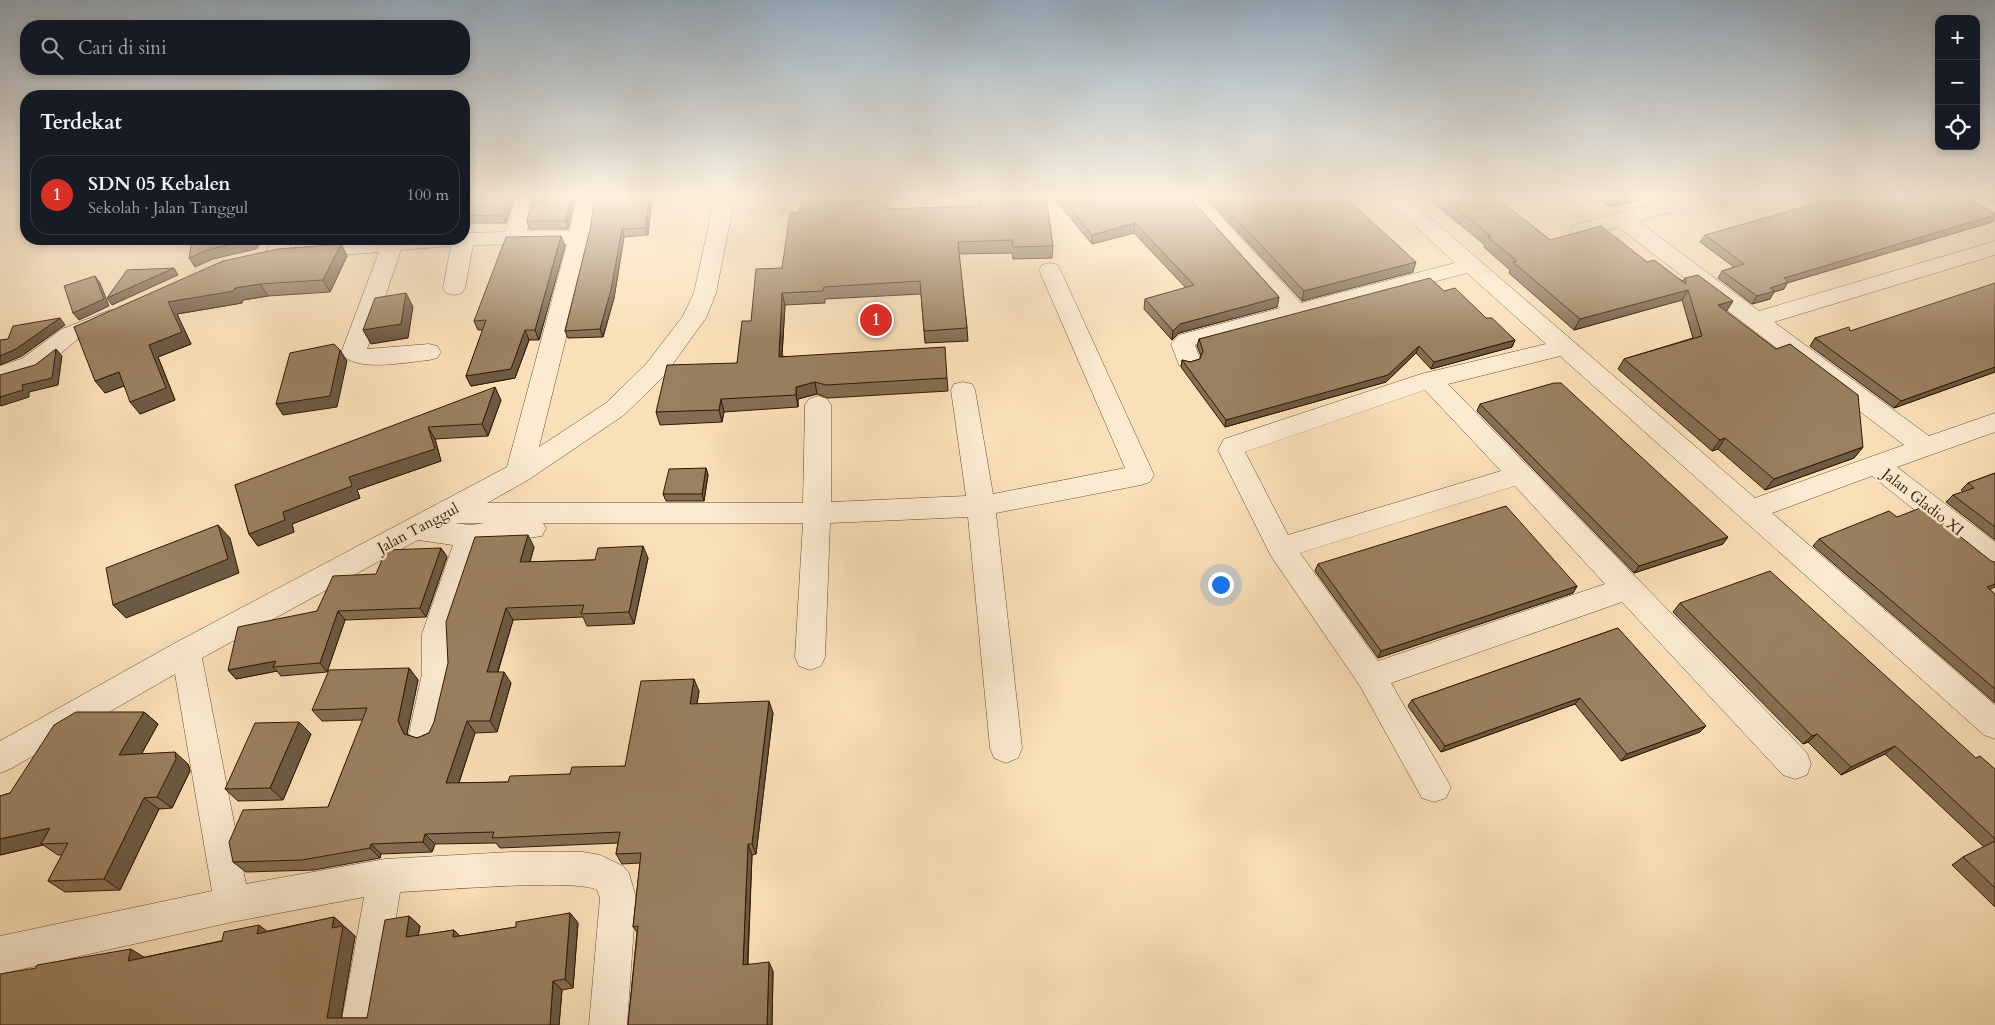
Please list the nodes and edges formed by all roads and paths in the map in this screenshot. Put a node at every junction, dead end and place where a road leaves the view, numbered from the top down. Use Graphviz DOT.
graph roads {
  1 [pos="578,244"];
  2 [pos="715,244"];
  3 [pos="1235,244"];
  4 [pos="1448,244"];
  5 [pos="1653,244"];
  6 [pos="392,245"];
  7 [pos="462,245"];
  8 [pos="1995,248"];
  9 [pos="272,250"];
  10 [pos="1472,265"];
  11 [pos="1050,270"];
  12 [pos="454,288"];
  13 [pos="128,310"];
  14 [pos="1296,311"];
  15 [pos="1756,320"];
  16 [pos="1564,347"];
  17 [pos="429,352"];
  18 [pos="1188,359"];
  19 [pos="0,374"];
  20 [pos="1430,380"];
  21 [pos="963,390"];
  22 [pos="818,405"];
  23 [pos="1995,422"];
  24 [pos="1927,446"];
  25 [pos="1876,465"];
  26 [pos="519,473"];
  27 [pos="1520,475"];
  28 [pos="981,506"];
  29 [pos="1750,510"];
  30 [pos="446,513"];
  31 [pos="817,513"];
  32 [pos="592,514"];
  33 [pos="415,530"];
  34 [pos="470,536"];
  35 [pos="1281,548"];
  36 [pos="1995,558"];
  37 [pos="1627,588"];
  38 [pos="186,652"];
  39 [pos="810,657"];
  40 [pos="1371,677"];
  41 [pos="1995,726"];
  42 [pos="425,733"];
  43 [pos="1006,748"];
  44 [pos="0,758"];
  45 [pos="1795,764"];
  46 [pos="1434,787"];
  47 [pos="385,876"];
  48 [pos="232,904"];
  49 [pos="0,955"];
  50 [pos="360,1025"];
  51 [pos="608,1025"];
  1 -- 26 [label="street"];
  2 -- 26 [label="street, Jalan Tanggul"];
  3 -- 14 [label="street"];
  4 -- 10 [label="street"];
  5 -- 15 [label="street"];
  6 -- 9 [label="street"];
  6 -- 17 [label="street"];
  7 -- 12 [label="street"];
  8 -- 15 [label="street"];
  10 -- 14 [label="street"];
  10 -- 16 [label="street"];
  11 -- 28 [label="street"];
  13 -- 19 [label="street"];
  14 -- 18 [label="street"];
  15 -- 24 [label="street"];
  16 -- 20 [label="street"];
  16 -- 29 [label="street"];
  20 -- 27 [label="street"];
  20 -- 35 [label="street"];
  21 -- 28 [label="street"];
  22 -- 31 [label="street"];
  23 -- 24 [label="street"];
  24 -- 25 [label="street"];
  25 -- 29 [label="street"];
  25 -- 36 [label="street, Jalan Gladio XI"];
  26 -- 30 [label="street, Jalan Tanggul"];
  27 -- 35 [label="street"];
  27 -- 37 [label="street"];
  28 -- 31 [label="street"];
  28 -- 43 [label="street"];
  29 -- 41 [label="street"];
  30 -- 32 [label="street"];
  30 -- 33 [label="street, Jalan Tanggul"];
  31 -- 32 [label="street"];
  31 -- 39 [label="street"];
  32 -- 34 [label="street"];
  33 -- 34 [label="street"];
  33 -- 38 [label="street, Jalan Tanggul"];
  34 -- 42 [label="street"];
  35 -- 40 [label="street"];
  37 -- 40 [label="street"];
  37 -- 45 [label="street"];
  38 -- 44 [label="street, Jalan Tanggul"];
  38 -- 48 [label="street"];
  40 -- 46 [label="street"];
  47 -- 48 [label="street"];
  47 -- 50 [label="street"];
  47 -- 51 [label="street"];
  48 -- 49 [label="street"];
}
